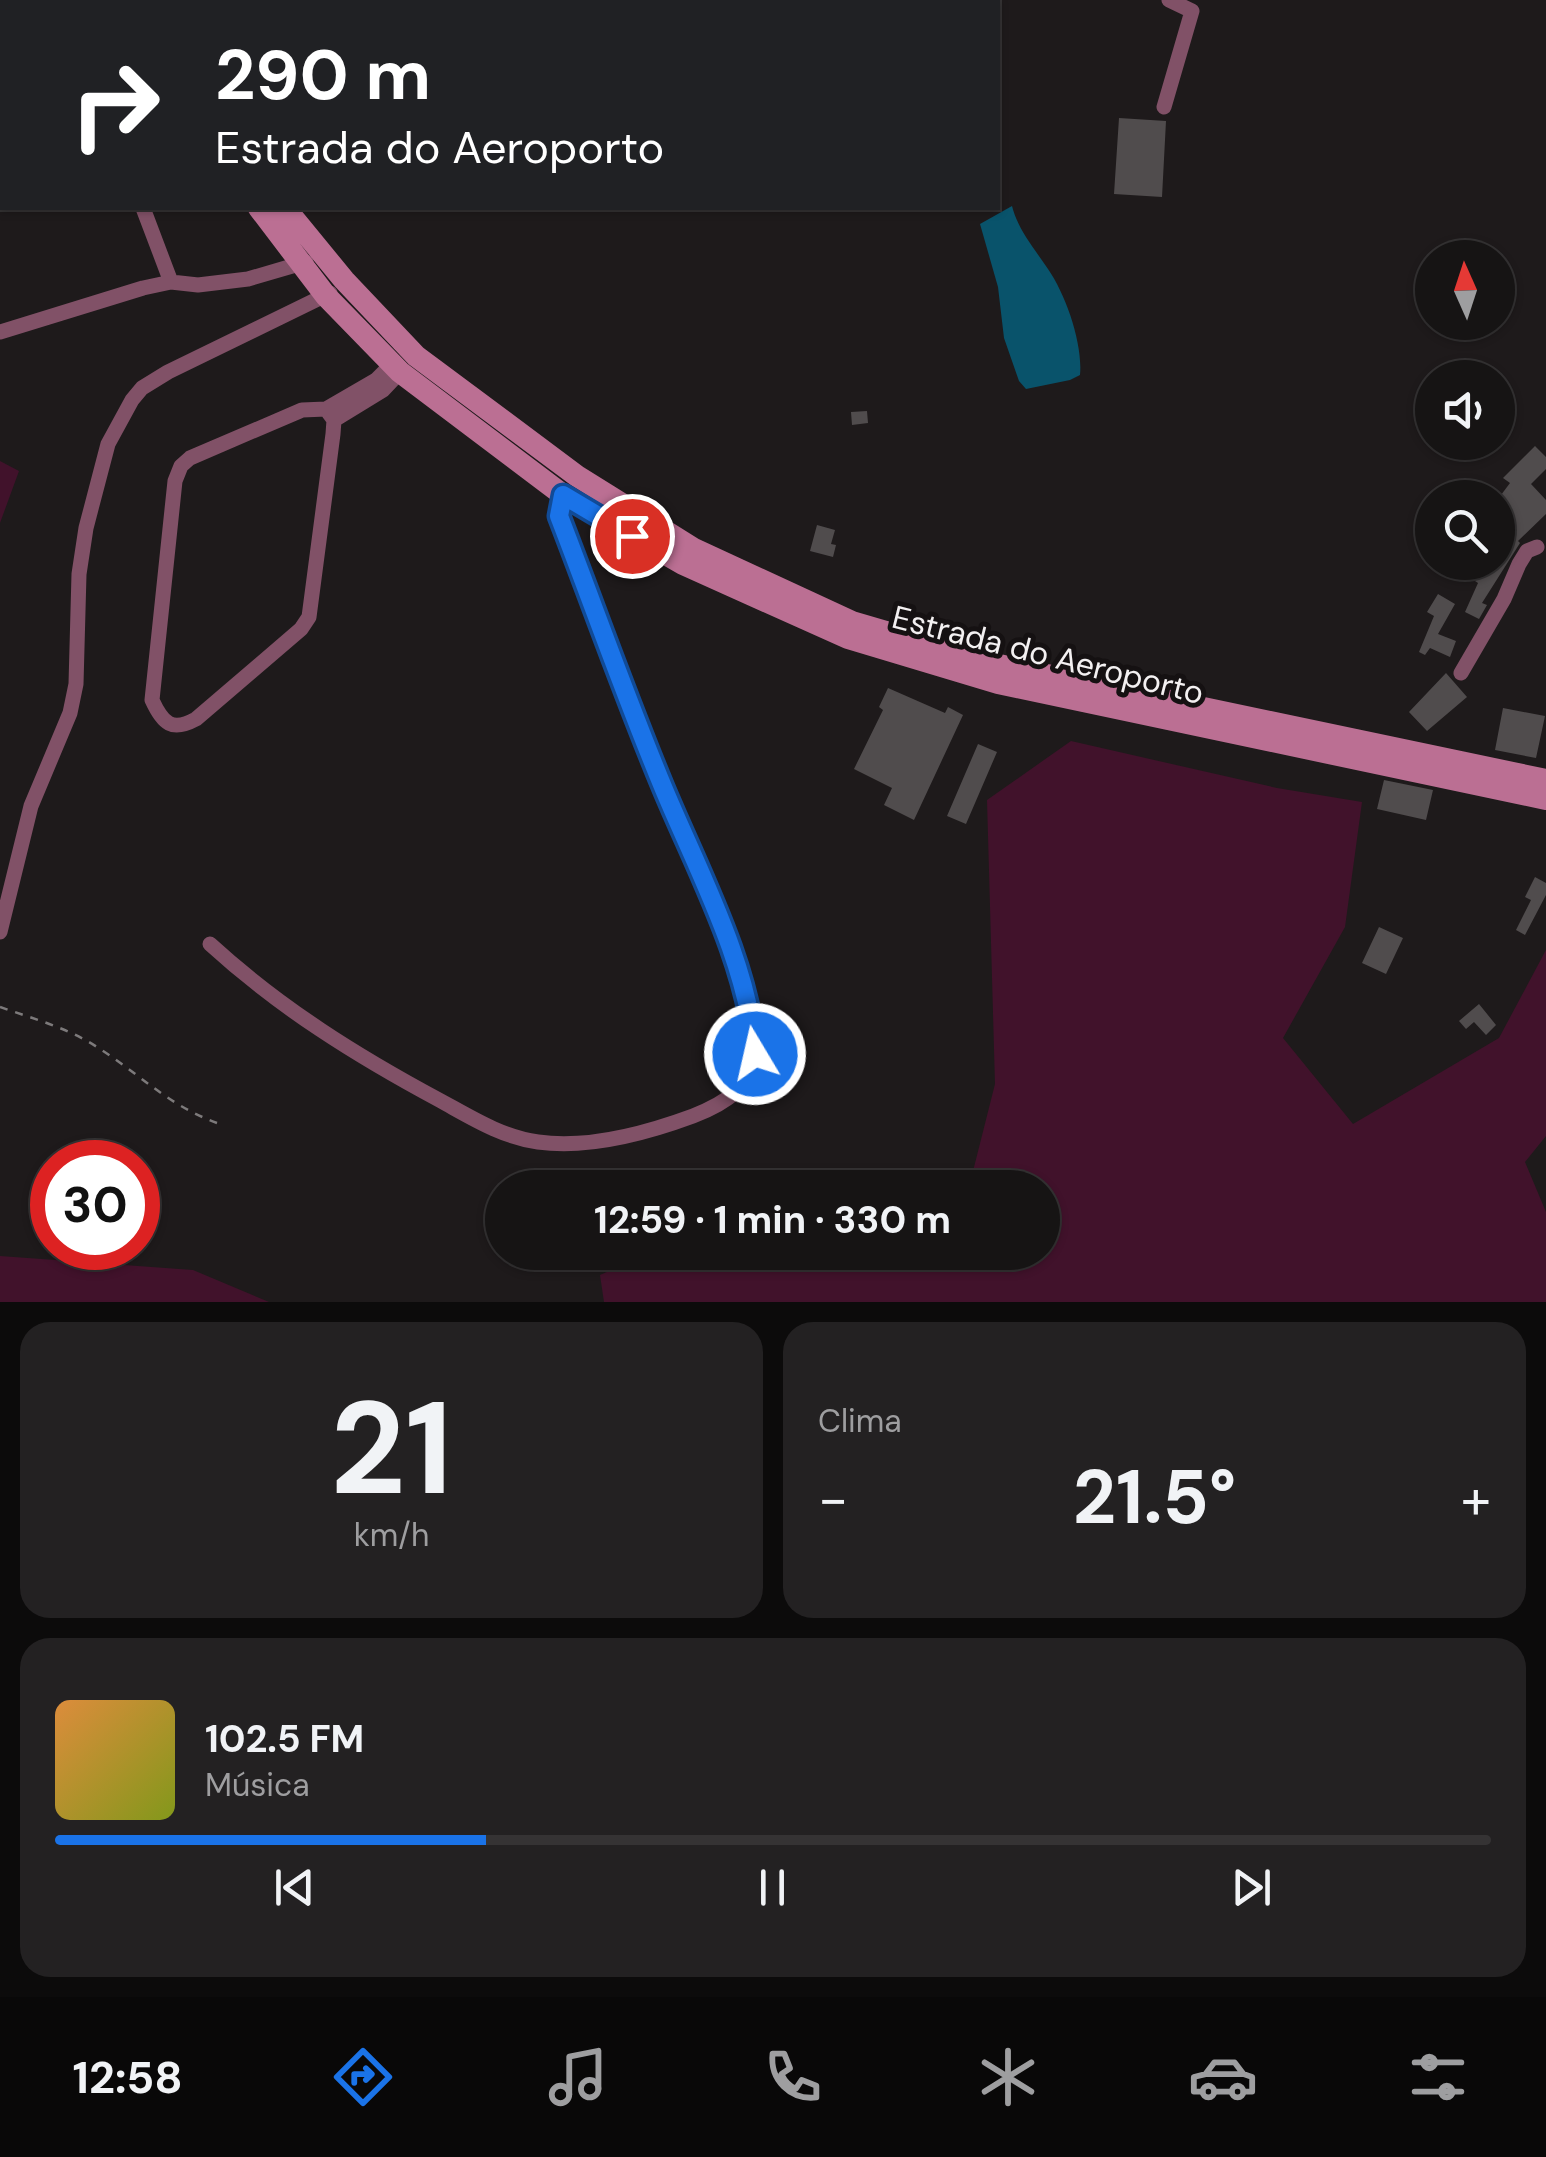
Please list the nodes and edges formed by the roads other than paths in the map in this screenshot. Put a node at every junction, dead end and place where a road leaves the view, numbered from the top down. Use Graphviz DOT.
graph roads {
  1 [pos="1169,0"];
  2 [pos="1164,107"];
  3 [pos="145,210"];
  4 [pos="260,210"];
  5 [pos="287,210"];
  6 [pos="320,250"];
  7 [pos="301,266"];
  8 [pos="344,280"];
  9 [pos="171,282"];
  10 [pos="326,296"];
  11 [pos="0,332"];
  12 [pos="396,368"];
  13 [pos="330,414"];
  14 [pos="563,495"];
  15 [pos="1540,539"];
  16 [pos="1546,563"];
  17 [pos="1461,673"];
  18 [pos="1546,780"];
  19 [pos="1546,799"];
  20 [pos="0,932"];
  21 [pos="210,944"];
  1 -- 2 [label="street"];
  3 -- 9 [label="street"];
  4 -- 7 [label="main road, Estrada do Aeroporto"];
  5 -- 6 [label="main road, Estrada do Aeroporto"];
  6 -- 7 [label="street"];
  6 -- 8 [label="main road, Estrada do Aeroporto"];
  7 -- 9 [label="street"];
  7 -- 10 [label="main road, Estrada do Aeroporto"];
  8 -- 10 [label="street"];
  8 -- 18 [label="main road, Estrada do Aeroporto"];
  9 -- 11 [label="street"];
  10 -- 12 [label="main road, Estrada do Aeroporto"];
  10 -- 20 [label="street"];
  12 -- 13 [label="street"];
  12 -- 14 [label="main road, Estrada do Aeroporto"];
  13 -- 13 [label="street"];
  14 -- 19 [label="main road, Estrada do Aeroporto"];
  14 -- 21 [label="street"];
  15 -- 16 [label="street"];
  15 -- 17 [label="street"];
}
